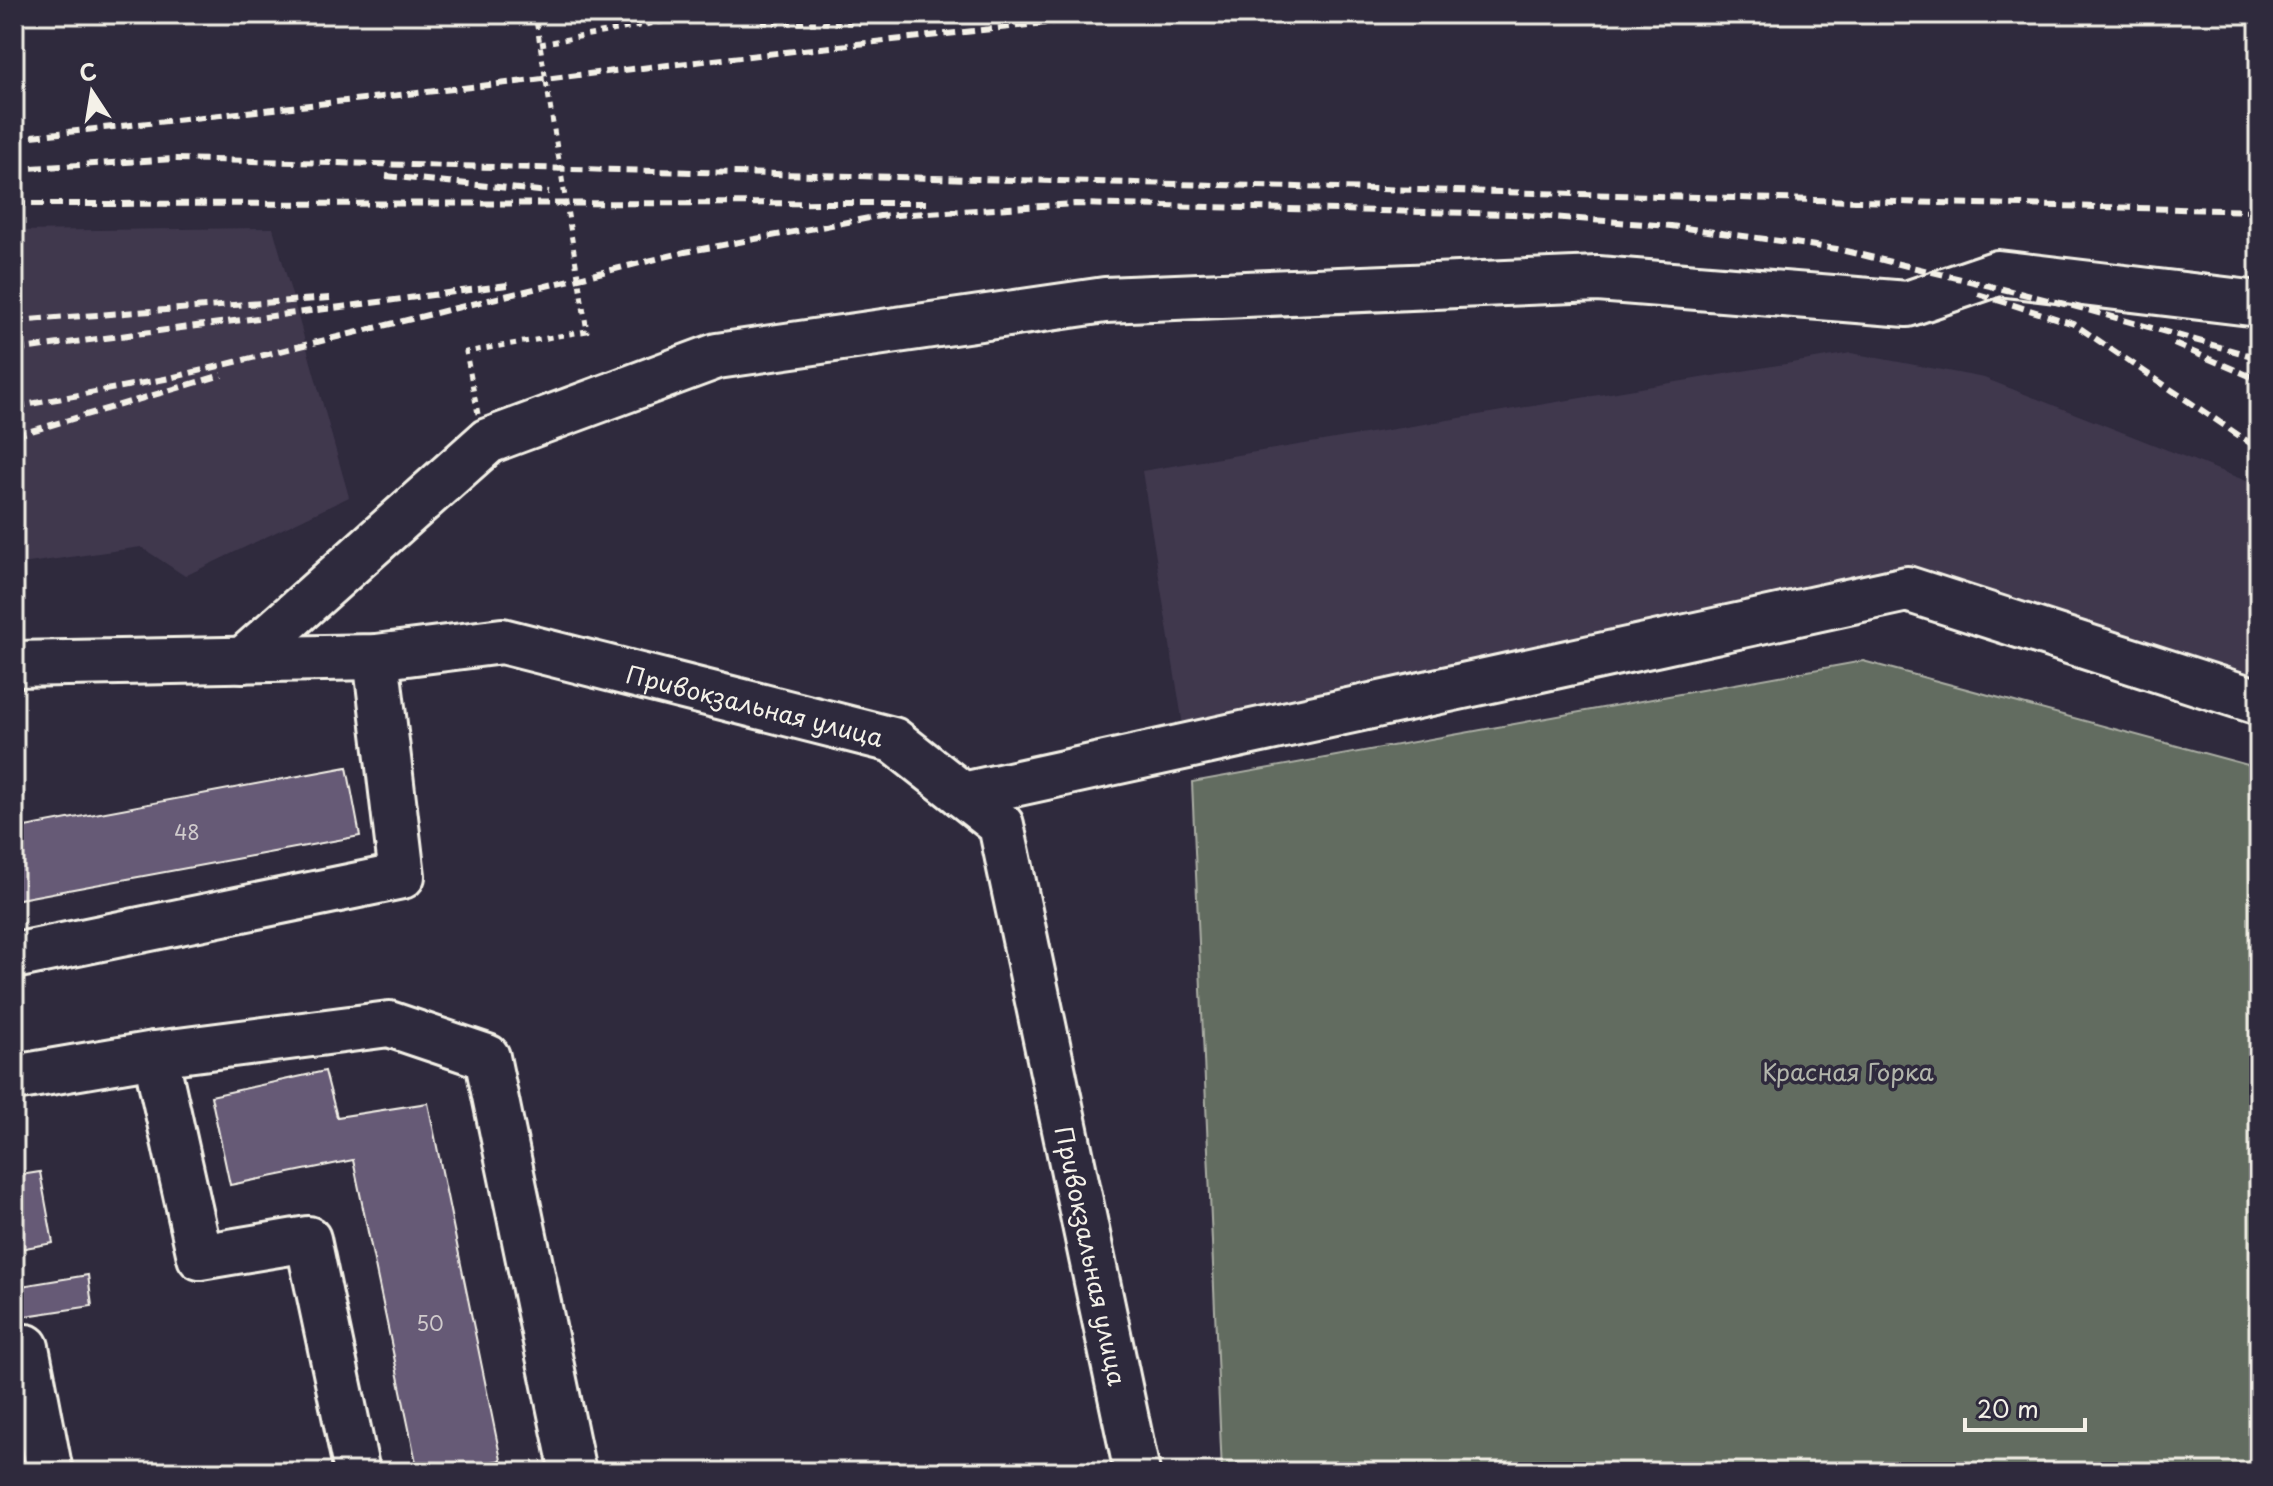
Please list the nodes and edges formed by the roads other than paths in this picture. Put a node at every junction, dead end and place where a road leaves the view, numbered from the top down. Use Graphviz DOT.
graph roads {
  1 [pos="2259,304"];
  2 [pos="376,657"];
  3 [pos="243,660"];
  4 [pos="14,664"];
  5 [pos="2259,702"];
  6 [pos="963,795"];
  7 [pos="14,956"];
  8 [pos="155,1054"];
  9 [pos="14,1078"];
  10 [pos="14,1349"];
  11 [pos="50,1472"];
  12 [pos="357,1472"];
  13 [pos="573,1472"];
  14 [pos="1137,1472"];
  1 -- 3 [label="street"];
  2 -- 3 [label="street, Привокзальная улица"];
  2 -- 6 [label="street, Привокзальная улица"];
  2 -- 7 [label="street"];
  3 -- 4 [label="street, Привокзальная улица"];
  5 -- 6 [label="street"];
  6 -- 14 [label="street, Привокзальная улица"];
  8 -- 9 [label="street"];
  8 -- 12 [label="street"];
  8 -- 13 [label="street"];
  10 -- 11 [label="street"];
}
